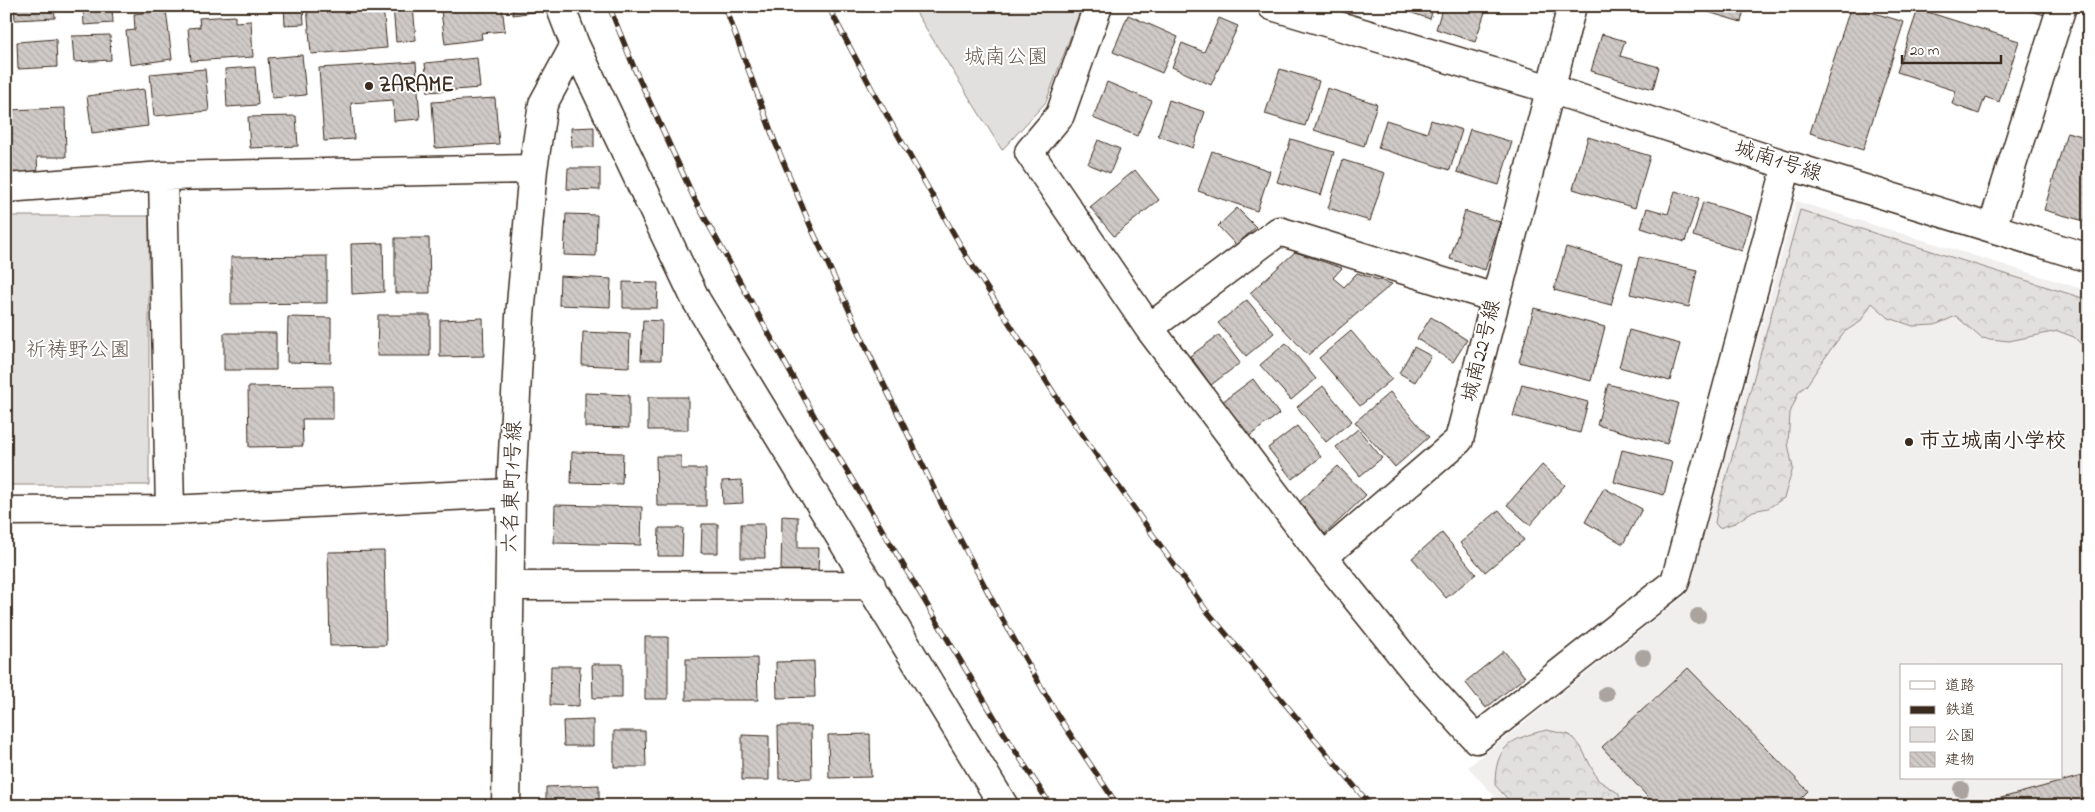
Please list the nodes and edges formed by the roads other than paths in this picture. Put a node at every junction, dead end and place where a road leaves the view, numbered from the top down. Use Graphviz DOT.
graph roads {
  1 [pos="560,6"];
  2 [pos="1098,6"];
  3 [pos="1272,6"];
  4 [pos="1572,6"];
  5 [pos="2062,6"];
  6 [pos="575,45"];
  7 [pos="1550,89"];
  8 [pos="1787,165"];
  9 [pos="534,169"];
  10 [pos="163,176"];
  11 [pos="6,188"];
  12 [pos="1992,228"];
  13 [pos="2089,258"];
  14 [pos="1495,298"];
  15 [pos="1149,328"];
  16 [pos="511,493"];
  17 [pos="170,510"];
  18 [pos="6,511"];
  19 [pos="1323,557"];
  20 [pos="871,584"];
  21 [pos="510,586"];
  22 [pos="506,806"];
  23 [pos="1004,806"];
  1 -- 6 [label="street"];
  2 -- 15 [label="street"];
  3 -- 7 [label="street, 城南1号線"];
  4 -- 7 [label="street"];
  5 -- 12 [label="street"];
  6 -- 9 [label="street, 六名東町1号線"];
  6 -- 20 [label="street"];
  7 -- 8 [label="street, 城南1号線"];
  7 -- 14 [label="street, 城南22号線"];
  8 -- 12 [label="street, 城南1号線"];
  8 -- 19 [label="street"];
  9 -- 10 [label="street"];
  9 -- 16 [label="street, 六名東町1号線"];
  10 -- 11 [label="street"];
  10 -- 17 [label="street"];
  12 -- 13 [label="street, 城南1号線"];
  14 -- 15 [label="street"];
  14 -- 19 [label="street, 城南22号線"];
  15 -- 19 [label="street"];
  16 -- 17 [label="street"];
  16 -- 21 [label="street, 六名東町1号線"];
  17 -- 18 [label="street"];
  20 -- 21 [label="street"];
  20 -- 23 [label="street"];
  21 -- 22 [label="street, 六名東町1号線"];
}
